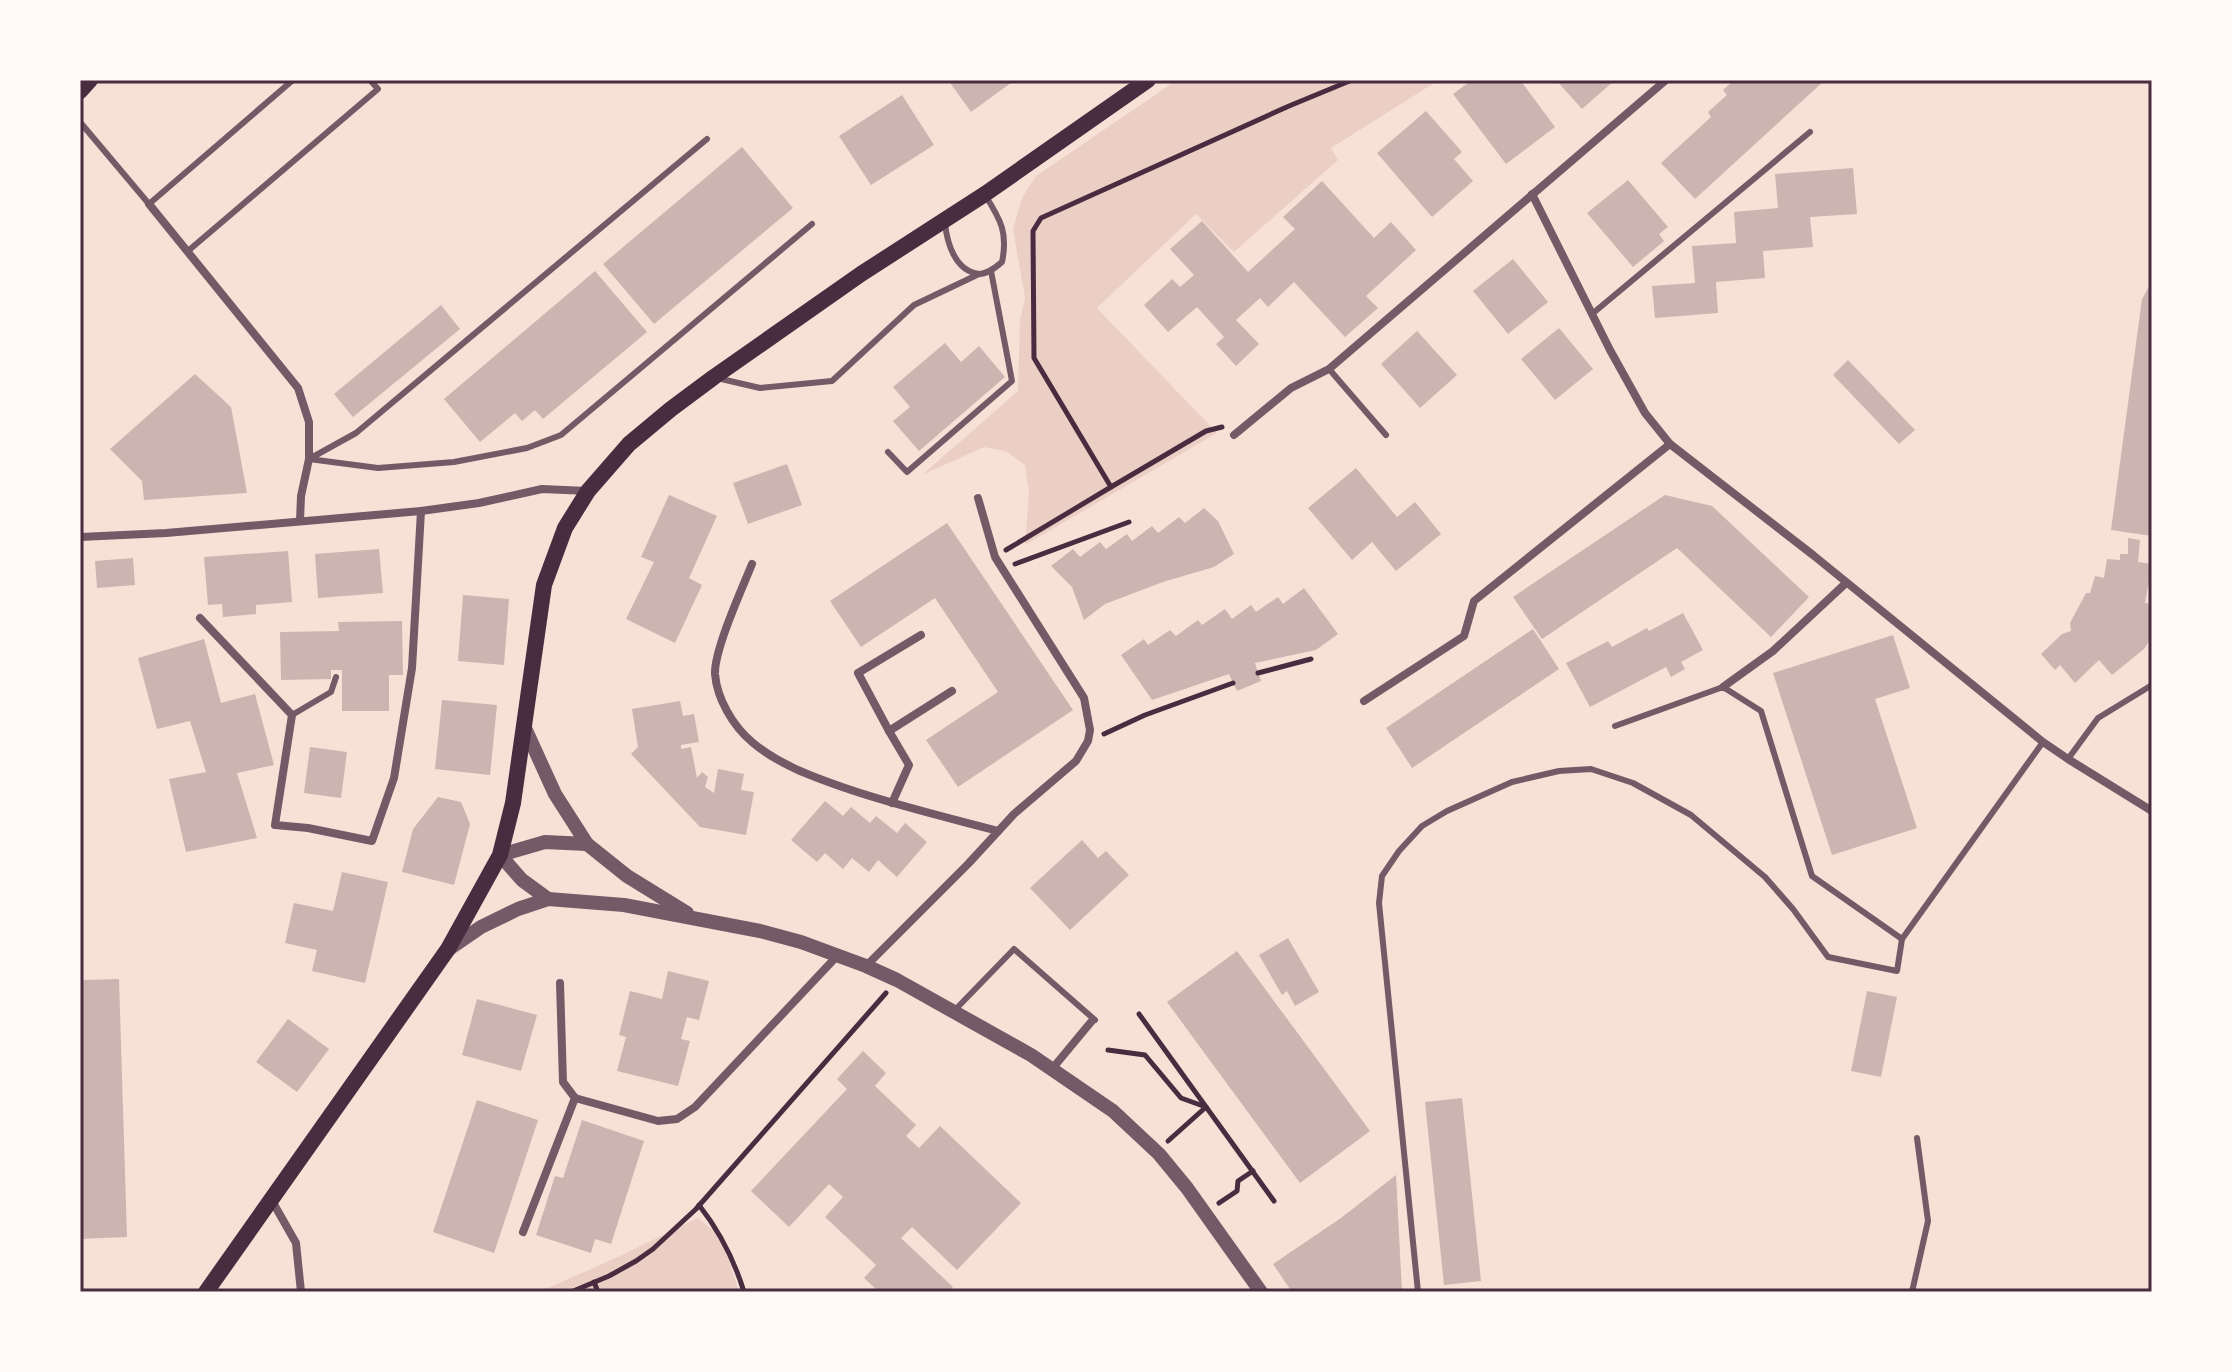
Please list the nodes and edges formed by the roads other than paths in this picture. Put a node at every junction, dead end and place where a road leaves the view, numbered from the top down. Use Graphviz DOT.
graph roads {
  1 [pos="90,80"];
  2 [pos="293,80"];
  3 [pos="370,80"];
  4 [pos="1148,80"];
  5 [pos="1666,80"];
  6 [pos="80,91"];
  7 [pos="80,122"];
  8 [pos="1810,132"];
  9 [pos="707,139"];
  10 [pos="985,194"];
  11 [pos="1532,194"];
  12 [pos="149,204"];
  13 [pos="945,220"];
  14 [pos="812,224"];
  15 [pos="188,251"];
  16 [pos="991,271"];
  17 [pos="979,274"];
  18 [pos="1592,314"];
  19 [pos="1329,369"];
  20 [pos="714,377"];
  21 [pos="1234,435"];
  22 [pos="1386,435"];
  23 [pos="1670,444"];
  24 [pos="888,452"];
  25 [pos="309,459"];
  26 [pos="588,491"];
  27 [pos="978,498"];
  28 [pos="421,511"];
  29 [pos="300,521"];
  30 [pos="81,535"];
  31 [pos="752,564"];
  32 [pos="1846,583"];
  33 [pos="200,618"];
  34 [pos="921,635"];
  35 [pos="336,677"];
  36 [pos="2152,685"];
  37 [pos="1723,687"];
  38 [pos="952,691"];
  39 [pos="1364,701"];
  40 [pos="292,715"];
  41 [pos="524,726"];
  42 [pos="1615,726"];
  43 [pos="889,731"];
  44 [pos="2043,742"];
  45 [pos="2068,759"];
  46 [pos="892,803"];
  47 [pos="2152,811"];
  48 [pos="998,831"];
  49 [pos="587,844"];
  50 [pos="500,855"];
  51 [pos="548,899"];
  52 [pos="694,917"];
  53 [pos="1902,939"];
  54 [pos="448,949"];
  55 [pos="838,955"];
  56 [pos="866,966"];
  57 [pos="560,983"];
  58 [pos="953,1012"];
  59 [pos="1091,1022"];
  60 [pos="1052,1069"];
  61 [pos="575,1098"];
  62 [pos="1917,1138"];
  63 [pos="271,1199"];
  64 [pos="523,1232"];
  65 [pos="206,1292"];
  66 [pos="301,1292"];
  67 [pos="1261,1292"];
  68 [pos="1418,1292"];
  69 [pos="1912,1292"];
  1 -- 6 [label="main road"];
  2 -- 12 [label="lane"];
  3 -- 15 [label="lane"];
  4 -- 10 [label="main road"];
  5 -- 11 [label="street"];
  7 -- 12 [label="lane"];
  8 -- 18 [label="lane"];
  9 -- 25 [label="lane"];
  10 -- 13 [label="main road"];
  10 -- 16 [label="lane"];
  11 -- 18 [label="street"];
  11 -- 19 [label="street"];
  12 -- 15 [label="street"];
  13 -- 17 [label="lane"];
  13 -- 20 [label="main road"];
  14 -- 25 [label="lane"];
  15 -- 25 [label="street"];
  16 -- 17 [label="lane"];
  16 -- 24 [label="lane"];
  17 -- 20 [label="lane"];
  18 -- 23 [label="street"];
  19 -- 21 [label="street"];
  19 -- 22 [label="lane"];
  20 -- 26 [label="main road"];
  23 -- 32 [label="street"];
  23 -- 39 [label="street"];
  25 -- 29 [label="street"];
  26 -- 28 [label="street"];
  26 -- 41 [label="main road"];
  27 -- 48 [label="street"];
  28 -- 29 [label="street"];
  28 -- 40 [label="street"];
  29 -- 30 [label="street"];
  31 -- 46 [label="street"];
  32 -- 37 [label="street"];
  32 -- 44 [label="street"];
  33 -- 40 [label="street"];
  34 -- 43 [label="street"];
  35 -- 40 [label="lane"];
  36 -- 45 [label="lane"];
  37 -- 42 [label="lane"];
  37 -- 53 [label="lane"];
  38 -- 43 [label="street"];
  41 -- 49 [label="street"];
  41 -- 50 [label="main road"];
  43 -- 46 [label="street"];
  44 -- 45 [label="street"];
  44 -- 53 [label="lane"];
  45 -- 47 [label="street"];
  46 -- 48 [label="street"];
  48 -- 56 [label="street"];
  49 -- 50 [label="street"];
  49 -- 52 [label="street"];
  50 -- 51 [label="street"];
  50 -- 54 [label="main road"];
  51 -- 52 [label="street"];
  51 -- 54 [label="street"];
  52 -- 55 [label="street"];
  53 -- 68 [label="lane"];
  54 -- 63 [label="main road"];
  55 -- 56 [label="street"];
  55 -- 61 [label="street"];
  56 -- 58 [label="street"];
  57 -- 61 [label="street"];
  58 -- 59 [label="lane"];
  58 -- 60 [label="street"];
  59 -- 60 [label="street"];
  60 -- 67 [label="street"];
  61 -- 64 [label="street"];
  62 -- 69 [label="lane"];
  63 -- 65 [label="main road"];
  63 -- 66 [label="street"];
}
